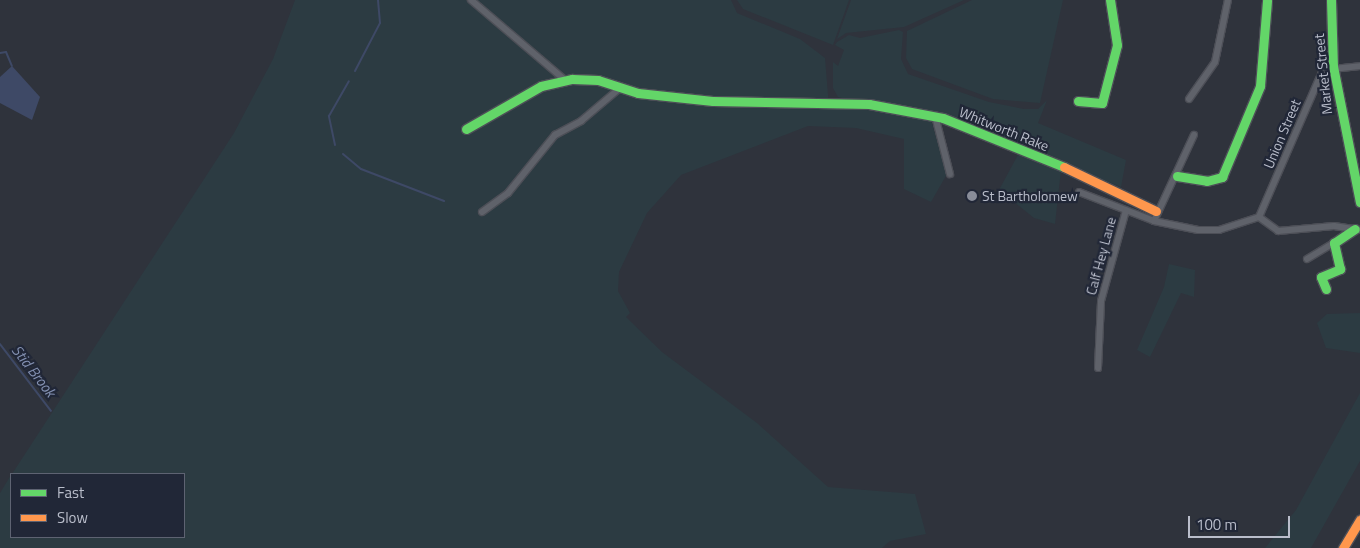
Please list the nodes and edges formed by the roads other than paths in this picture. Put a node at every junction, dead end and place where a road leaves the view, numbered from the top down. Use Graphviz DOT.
graph roads {
  1 [pos="471,0"];
  2 [pos="1110,0"];
  3 [pos="1228,0"];
  4 [pos="1267,0"];
  5 [pos="1331,0"];
  6 [pos="1333,66"];
  7 [pos="1360,66"];
  8 [pos="565,80"];
  9 [pos="620,88"];
  10 [pos="1189,99"];
  11 [pos="1078,101"];
  12 [pos="935,116"];
  13 [pos="466,129"];
  14 [pos="1194,135"];
  15 [pos="950,174"];
  16 [pos="1176,176"];
  17 [pos="1079,192"];
  18 [pos="1360,202"];
  19 [pos="1126,210"];
  20 [pos="1156,211"];
  21 [pos="482,212"];
  22 [pos="1259,217"];
  23 [pos="1154,221"];
  24 [pos="1357,229"];
  25 [pos="1334,243"];
  26 [pos="1308,259"];
  27 [pos="1326,289"];
  28 [pos="1098,368"];
  29 [pos="1359,522"];
  30 [pos="1343,548"];
  1 -- 8 [label="street"];
  2 -- 11 [label="street"];
  3 -- 10 [label="street"];
  4 -- 16 [label="street"];
  5 -- 6 [label="street, Market Street"];
  6 -- 7 [label="street"];
  6 -- 18 [label="street, Market Street"];
  6 -- 22 [label="street, Union Street"];
  8 -- 9 [label="street, Whitworth Rake"];
  8 -- 13 [label="street, Whitworth Rake"];
  9 -- 12 [label="street, Whitworth Rake"];
  9 -- 21 [label="street"];
  12 -- 15 [label="street"];
  12 -- 20 [label="street, Whitworth Rake"];
  14 -- 16 [label="street"];
  16 -- 20 [label="street"];
  17 -- 19 [label="street"];
  19 -- 23 [label="street"];
  19 -- 28 [label="street, Calf Hey Lane"];
  20 -- 23 [label="street"];
  22 -- 23 [label="street"];
  22 -- 24 [label="street"];
  24 -- 25 [label="street"];
  25 -- 26 [label="street"];
  25 -- 27 [label="street"];
  29 -- 30 [label="street"];
}
